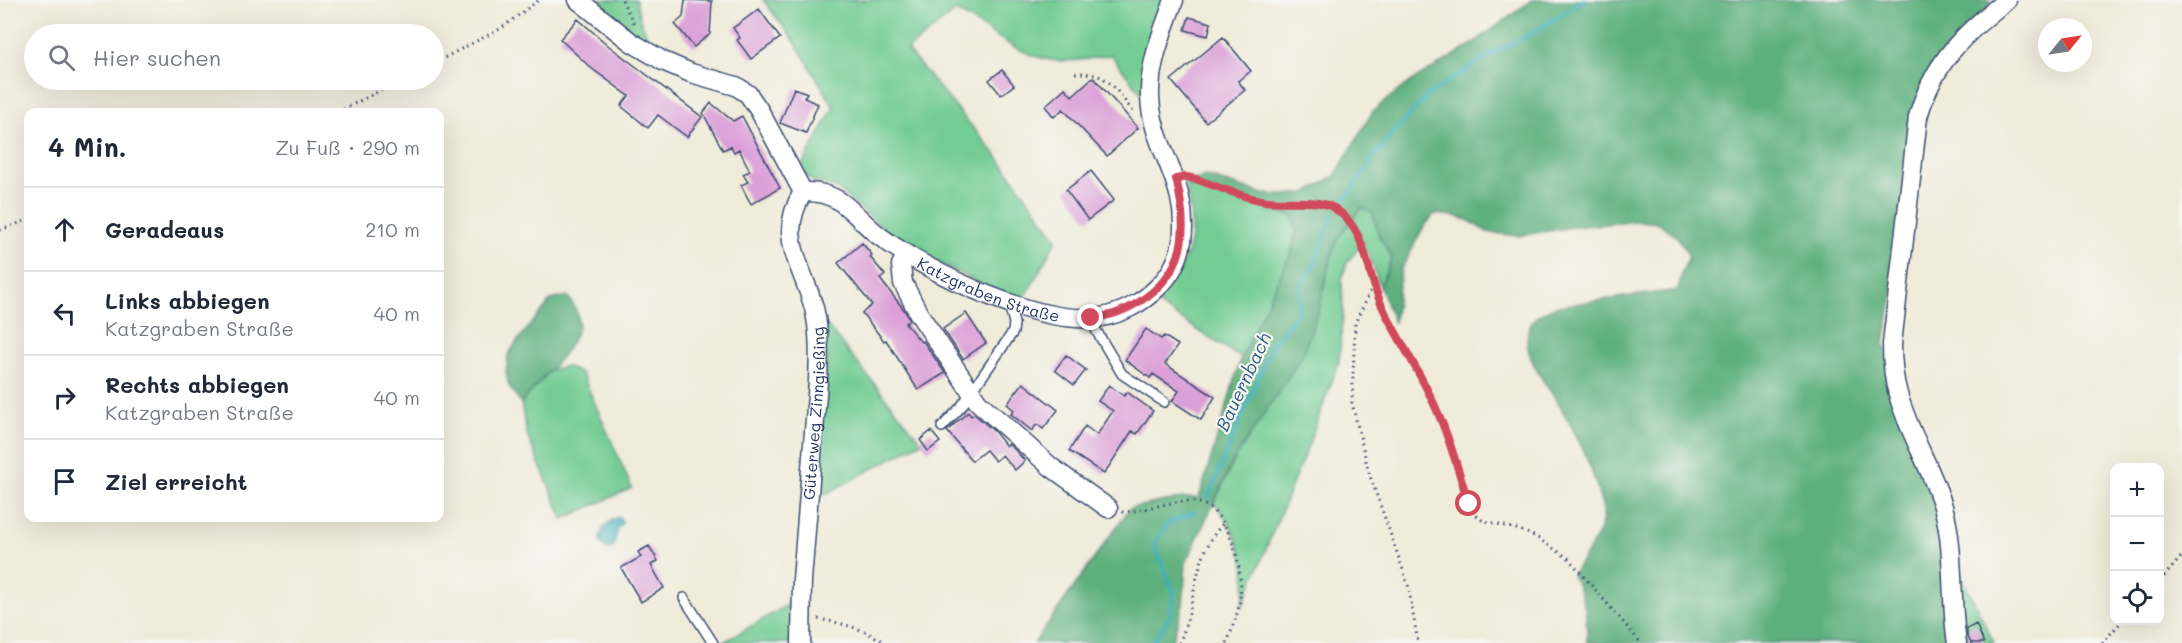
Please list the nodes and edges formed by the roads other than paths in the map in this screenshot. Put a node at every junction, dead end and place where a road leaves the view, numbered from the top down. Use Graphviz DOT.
graph roads {
  1 [pos="578,0"];
  2 [pos="1174,0"];
  3 [pos="2007,0"];
  4 [pos="802,192"];
  5 [pos="907,255"];
  6 [pos="1007,302"];
  7 [pos="1091,318"];
  8 [pos="971,392"];
  9 [pos="1164,402"];
  10 [pos="942,427"];
  11 [pos="1108,508"];
  12 [pos="684,598"];
  13 [pos="713,643"];
  14 [pos="801,643"];
  15 [pos="1957,643"];
  1 -- 4 [label="street"];
  2 -- 7 [label="street, Katzgraben Straße"];
  3 -- 15 [label="street"];
  4 -- 5 [label="street, Katzgraben Straße"];
  4 -- 14 [label="street, Güterweg Zinngießing"];
  5 -- 6 [label="street, Katzgraben Straße"];
  5 -- 8 [label="street"];
  6 -- 7 [label="street, Katzgraben Straße"];
  6 -- 8 [label="lane"];
  7 -- 9 [label="lane"];
  8 -- 10 [label="lane"];
  8 -- 11 [label="street"];
  12 -- 13 [label="lane"];
}
